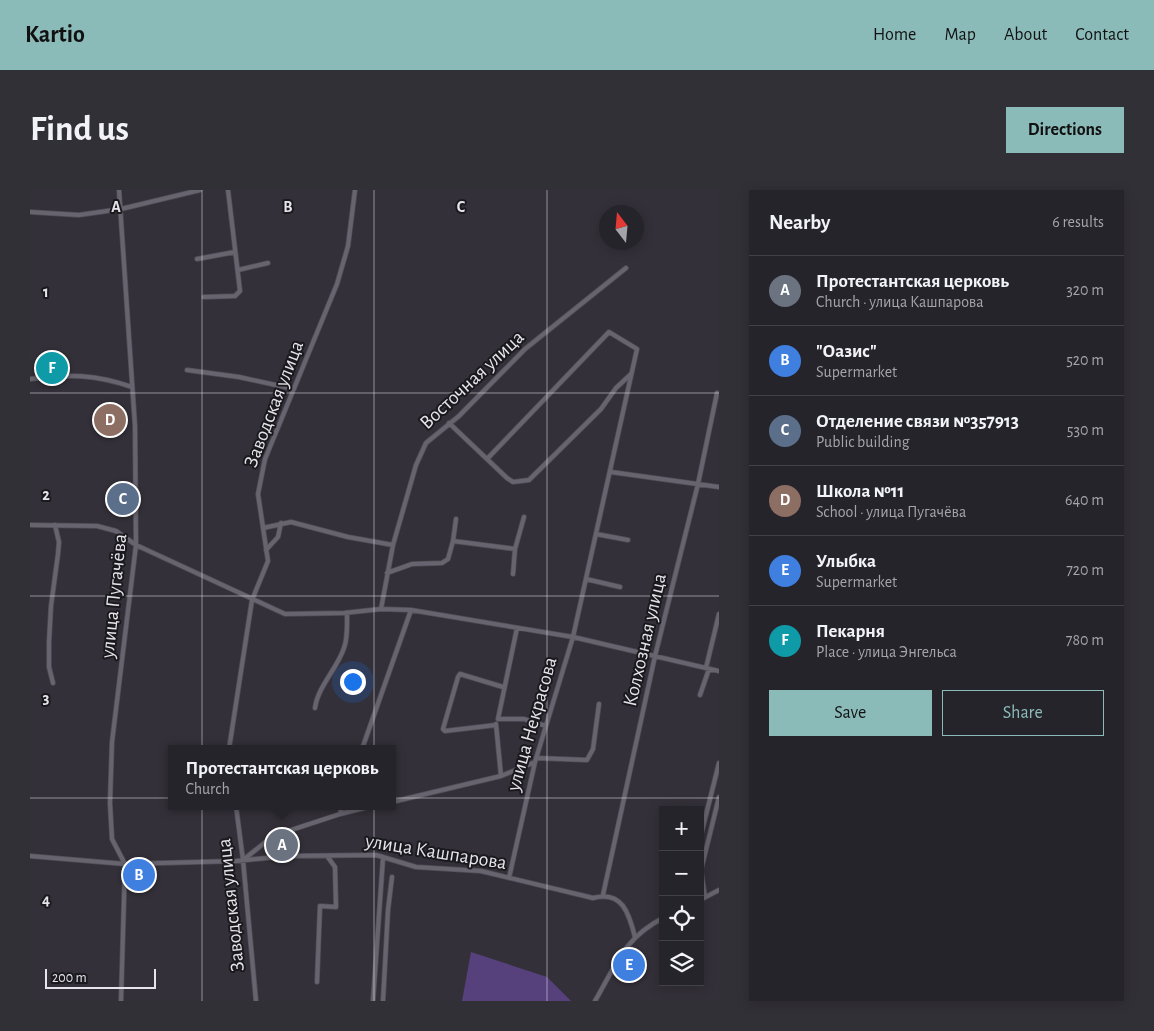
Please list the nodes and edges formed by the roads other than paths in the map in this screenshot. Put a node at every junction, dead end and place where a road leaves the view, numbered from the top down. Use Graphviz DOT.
graph roads {
  1 [pos="119,190"];
  2 [pos="170,190"];
  3 [pos="200,190"];
  4 [pos="228,190"];
  5 [pos="355,190"];
  6 [pos="172,197"];
  7 [pos="120,209"];
  8 [pos="30,212"];
  9 [pos="235,252"];
  10 [pos="197,259"];
  11 [pos="268,263"];
  12 [pos="626,268"];
  13 [pos="238,270"];
  14 [pos="204,297"];
  15 [pos="187,370"];
  16 [pos="631,374"];
  17 [pos="30,380"];
  18 [pos="132,387"];
  19 [pos="294,389"];
  20 [pos="717,393"];
  21 [pos="449,423"];
  22 [pos="487,459"];
  23 [pos="611,472"];
  24 [pos="698,484"];
  25 [pos="719,487"];
  26 [pos="524,517"];
  27 [pos="456,519"];
  28 [pos="281,523"];
  29 [pos="30,525"];
  30 [pos="55,525"];
  31 [pos="263,528"];
  32 [pos="596,534"];
  33 [pos="628,540"];
  34 [pos="453,541"];
  35 [pos="136,545"];
  36 [pos="393,545"];
  37 [pos="266,550"];
  38 [pos="515,550"];
  39 [pos="387,573"];
  40 [pos="513,574"];
  41 [pos="586,580"];
  42 [pos="620,587"];
  43 [pos="252,600"];
  44 [pos="380,609"];
  45 [pos="411,610"];
  46 [pos="347,613"];
  47 [pos="719,614"];
  48 [pos="517,628"];
  49 [pos="573,637"];
  50 [pos="655,656"];
  51 [pos="707,668"];
  52 [pos="719,671"];
  53 [pos="53,683"];
  54 [pos="504,687"];
  55 [pos="700,695"];
  56 [pos="599,704"];
  57 [pos="314,708"];
  58 [pos="498,719"];
  59 [pos="496,724"];
  60 [pos="546,726"];
  61 [pos="231,745"];
  62 [pos="363,745"];
  63 [pos="536,760"];
  64 [pos="719,763"];
  65 [pos="501,776"];
  66 [pos="719,797"];
  67 [pos="396,801"];
  68 [pos="237,810"];
  69 [pos="341,810"];
  70 [pos="356,810"];
  71 [pos="340,814"];
  72 [pos="704,823"];
  73 [pos="30,856"];
  74 [pos="327,856"];
  75 [pos="383,858"];
  76 [pos="243,860"];
  77 [pos="125,864"];
  78 [pos="392,877"];
  79 [pos="508,878"];
  80 [pos="719,890"];
  81 [pos="603,895"];
  82 [pos="705,897"];
  83 [pos="379,914"];
  84 [pos="387,920"];
  85 [pos="659,920"];
  86 [pos="635,937"];
  87 [pos="318,982"];
  88 [pos="121,1001"];
  89 [pos="256,1001"];
  90 [pos="373,1001"];
  91 [pos="383,1001"];
  92 [pos="595,1001"];
  1 -- 7 [label="street, улица Пугачёва"];
  2 -- 6 [label="street"];
  3 -- 6 [label="street"];
  4 -- 9 [label="street"];
  5 -- 19 [label="street, Заводская улица"];
  6 -- 7 [label="street"];
  7 -- 8 [label="street"];
  7 -- 18 [label="street, улица Пугачёва"];
  9 -- 10 [label="street"];
  9 -- 13 [label="street"];
  11 -- 13 [label="street"];
  12 -- 21 [label="street, Восточная улица"];
  13 -- 14 [label="street"];
  15 -- 19 [label="street"];
  16 -- 22 [label="street"];
  16 -- 22 [label="street, улица Некрасова"];
  16 -- 23 [label="street, улица Некрасова"];
  17 -- 18 [label="street"];
  18 -- 35 [label="street, улица Пугачёва"];
  19 -- 31 [label="street, Заводская улица"];
  20 -- 24 [label="street, Колхозная улица"];
  21 -- 22 [label="street"];
  21 -- 36 [label="street, Восточная улица"];
  23 -- 24 [label="street"];
  23 -- 32 [label="street, улица Некрасова"];
  24 -- 25 [label="street"];
  24 -- 50 [label="street, Колхозная улица"];
  26 -- 38 [label="street"];
  27 -- 34 [label="street"];
  28 -- 31 [label="street"];
  28 -- 36 [label="street"];
  28 -- 37 [label="street"];
  29 -- 30 [label="street"];
  30 -- 35 [label="street"];
  30 -- 53 [label="street"];
  31 -- 37 [label="street, Заводская улица"];
  32 -- 33 [label="street"];
  32 -- 41 [label="street, улица Некрасова"];
  34 -- 38 [label="street"];
  34 -- 39 [label="street"];
  35 -- 43 [label="street"];
  35 -- 77 [label="street, улица Пугачёва"];
  36 -- 39 [label="street, Восточная улица"];
  37 -- 43 [label="street, Заводская улица"];
  38 -- 40 [label="street"];
  39 -- 44 [label="street, Восточная улица"];
  41 -- 42 [label="street"];
  41 -- 49 [label="street, улица Некрасова"];
  43 -- 46 [label="street"];
  43 -- 61 [label="street, Заводская улица"];
  44 -- 45 [label="street"];
  44 -- 46 [label="street"];
  45 -- 48 [label="street"];
  45 -- 62 [label="street"];
  46 -- 57 [label="street"];
  47 -- 51 [label="street"];
  48 -- 49 [label="street"];
  48 -- 54 [label="street"];
  49 -- 50 [label="street"];
  49 -- 60 [label="street, улица Некрасова"];
  50 -- 51 [label="street"];
  50 -- 81 [label="street, Колхозная улица"];
  51 -- 52 [label="street"];
  51 -- 55 [label="street"];
  54 -- 58 [label="street"];
  54 -- 59 [label="street"];
  56 -- 63 [label="street"];
  58 -- 59 [label="street"];
  58 -- 60 [label="street"];
  59 -- 65 [label="street"];
  60 -- 63 [label="street, улица Некрасова"];
  63 -- 65 [label="street"];
  63 -- 79 [label="street, улица Некрасова"];
  64 -- 72 [label="street"];
  65 -- 67 [label="street"];
  66 -- 82 [label="street"];
  68 -- 76 [label="street, Заводская улица"];
  69 -- 71 [label="street"];
  70 -- 71 [label="street, улица Кашпарова"];
  71 -- 76 [label="street, улица Кашпарова"];
  73 -- 77 [label="street, улица Кашпарова"];
  74 -- 75 [label="street, улица Кашпарова"];
  74 -- 76 [label="street, улица Кашпарова"];
  74 -- 87 [label="street"];
  75 -- 79 [label="street, улица Кашпарова"];
  75 -- 83 [label="street"];
  76 -- 77 [label="street, улица Кашпарова"];
  76 -- 89 [label="street, Заводская улица"];
  77 -- 88 [label="street, улица Пугачёва"];
  78 -- 84 [label="street"];
  79 -- 81 [label="street, улица Кашпарова"];
  80 -- 82 [label="street"];
  81 -- 86 [label="street"];
  83 -- 84 [label="street"];
  83 -- 90 [label="street"];
  84 -- 91 [label="street"];
  85 -- 86 [label="street"];
  86 -- 92 [label="street"];
}
